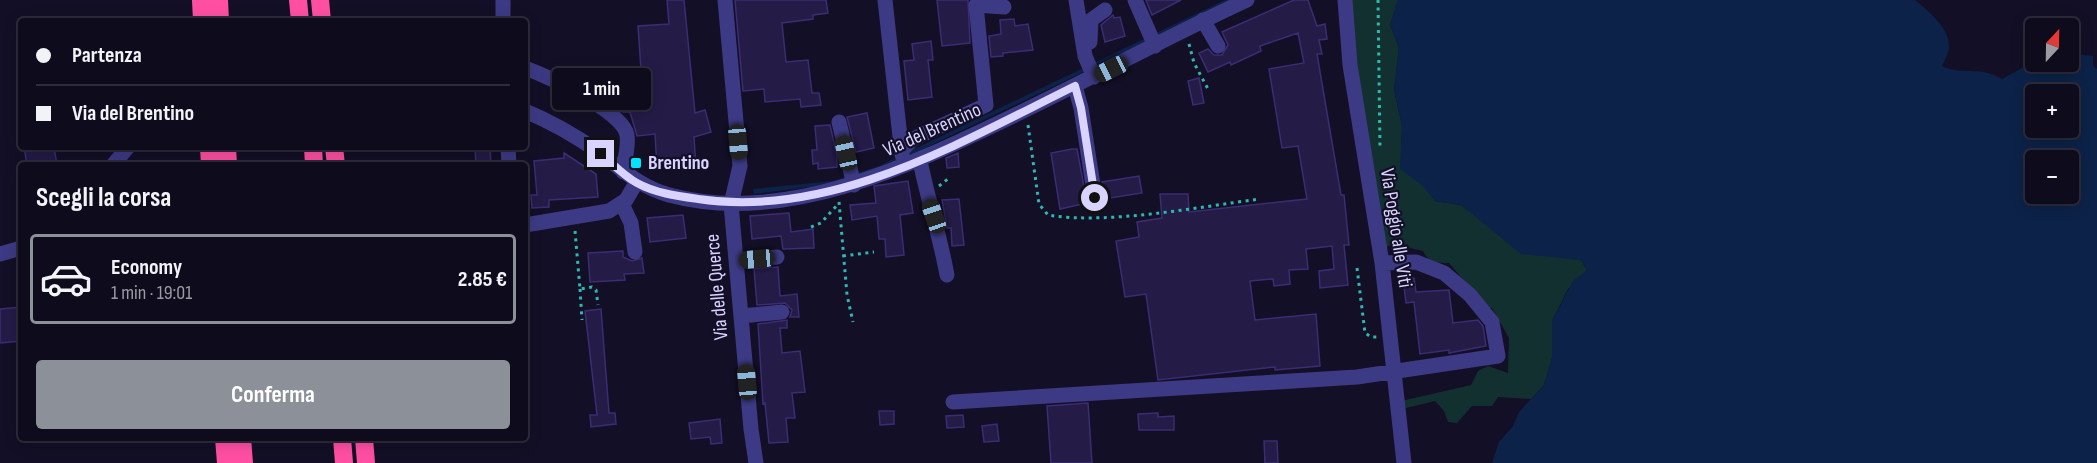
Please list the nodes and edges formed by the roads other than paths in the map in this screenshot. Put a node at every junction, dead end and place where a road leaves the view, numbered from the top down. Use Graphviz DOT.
graph roads {
  1 [pos="201,0"];
  2 [pos="219,0"];
  3 [pos="298,0"];
  4 [pos="320,0"];
  5 [pos="503,0"];
  6 [pos="725,0"];
  7 [pos="885,0"];
  8 [pos="1076,0"];
  9 [pos="1136,0"];
  10 [pos="1246,0"];
  11 [pos="1345,0"];
  12 [pos="1004,7"];
  13 [pos="1105,10"];
  14 [pos="202,18"];
  15 [pos="220,18"];
  16 [pos="300,18"];
  17 [pos="322,18"];
  18 [pos="503,18"];
  19 [pos="1203,20"];
  20 [pos="1155,46"];
  21 [pos="1218,46"];
  22 [pos="1085,56"];
  23 [pos="528,69"];
  24 [pos="1094,77"];
  25 [pos="1075,86"];
  26 [pos="528,112"];
  27 [pos="839,122"];
  28 [pos="126,150"];
  29 [pos="901,151"];
  30 [pos="920,161"];
  31 [pos="116,162"];
  32 [pos="904,167"];
  33 [pos="623,172"];
  34 [pos="636,183"];
  35 [pos="854,185"];
  36 [pos="1095,198"];
  37 [pos="622,204"];
  38 [pos="731,204"];
  39 [pos="528,225"];
  40 [pos="18,249"];
  41 [pos="635,252"];
  42 [pos="0,254"];
  43 [pos="777,257"];
  44 [pos="737,261"];
  45 [pos="1382,263"];
  46 [pos="947,275"];
  47 [pos="780,309"];
  48 [pos="741,312"];
  49 [pos="1394,373"];
  50 [pos="953,402"];
  51 [pos="224,441"];
  52 [pos="242,441"];
  53 [pos="342,441"];
  54 [pos="364,441"];
  55 [pos="225,463"];
  56 [pos="244,463"];
  57 [pos="344,463"];
  58 [pos="366,463"];
  59 [pos="756,463"];
  60 [pos="1404,463"];
  1 -- 14 [label="highway"];
  2 -- 15 [label="highway"];
  3 -- 16 [label="highway"];
  4 -- 17 [label="highway"];
  5 -- 18 [label="street"];
  6 -- 38 [label="street, Via delle Querce"];
  7 -- 29 [label="street"];
  8 -- 22 [label="street"];
  9 -- 20 [label="street"];
  10 -- 19 [label="street, Via del Brentino"];
  11 -- 45 [label="street, Via Poggio alle Viti"];
  12 -- 29 [label="street"];
  13 -- 22 [label="street"];
  19 -- 20 [label="street, Via del Brentino"];
  19 -- 21 [label="street"];
  20 -- 24 [label="street, Via del Brentino"];
  22 -- 24 [label="street"];
  23 -- 33 [label="street"];
  24 -- 25 [label="street, Via del Brentino"];
  25 -- 30 [label="street, Via del Brentino"];
  25 -- 36 [label="street"];
  26 -- 33 [label="street, Via del Brentino"];
  27 -- 35 [label="street"];
  28 -- 31 [label="street"];
  29 -- 32 [label="street"];
  30 -- 32 [label="street, Via del Brentino"];
  30 -- 46 [label="street"];
  32 -- 35 [label="street, Via del Brentino"];
  33 -- 34 [label="street, Via del Brentino"];
  34 -- 37 [label="street"];
  34 -- 38 [label="street, Via del Brentino"];
  35 -- 38 [label="street, Via del Brentino"];
  37 -- 39 [label="street"];
  37 -- 41 [label="street"];
  38 -- 44 [label="street, Via delle Querce"];
  40 -- 42 [label="street"];
  43 -- 44 [label="street"];
  44 -- 48 [label="street, Via delle Querce"];
  45 -- 49 [label="street, Via Poggio alle Viti"];
  45 -- 49 [label="street"];
  47 -- 48 [label="street"];
  48 -- 59 [label="street, Via delle Querce"];
  49 -- 50 [label="street"];
  49 -- 60 [label="street, Via Poggio alle Viti"];
  51 -- 55 [label="highway"];
  52 -- 56 [label="highway"];
  53 -- 57 [label="highway"];
  54 -- 58 [label="highway"];
}
